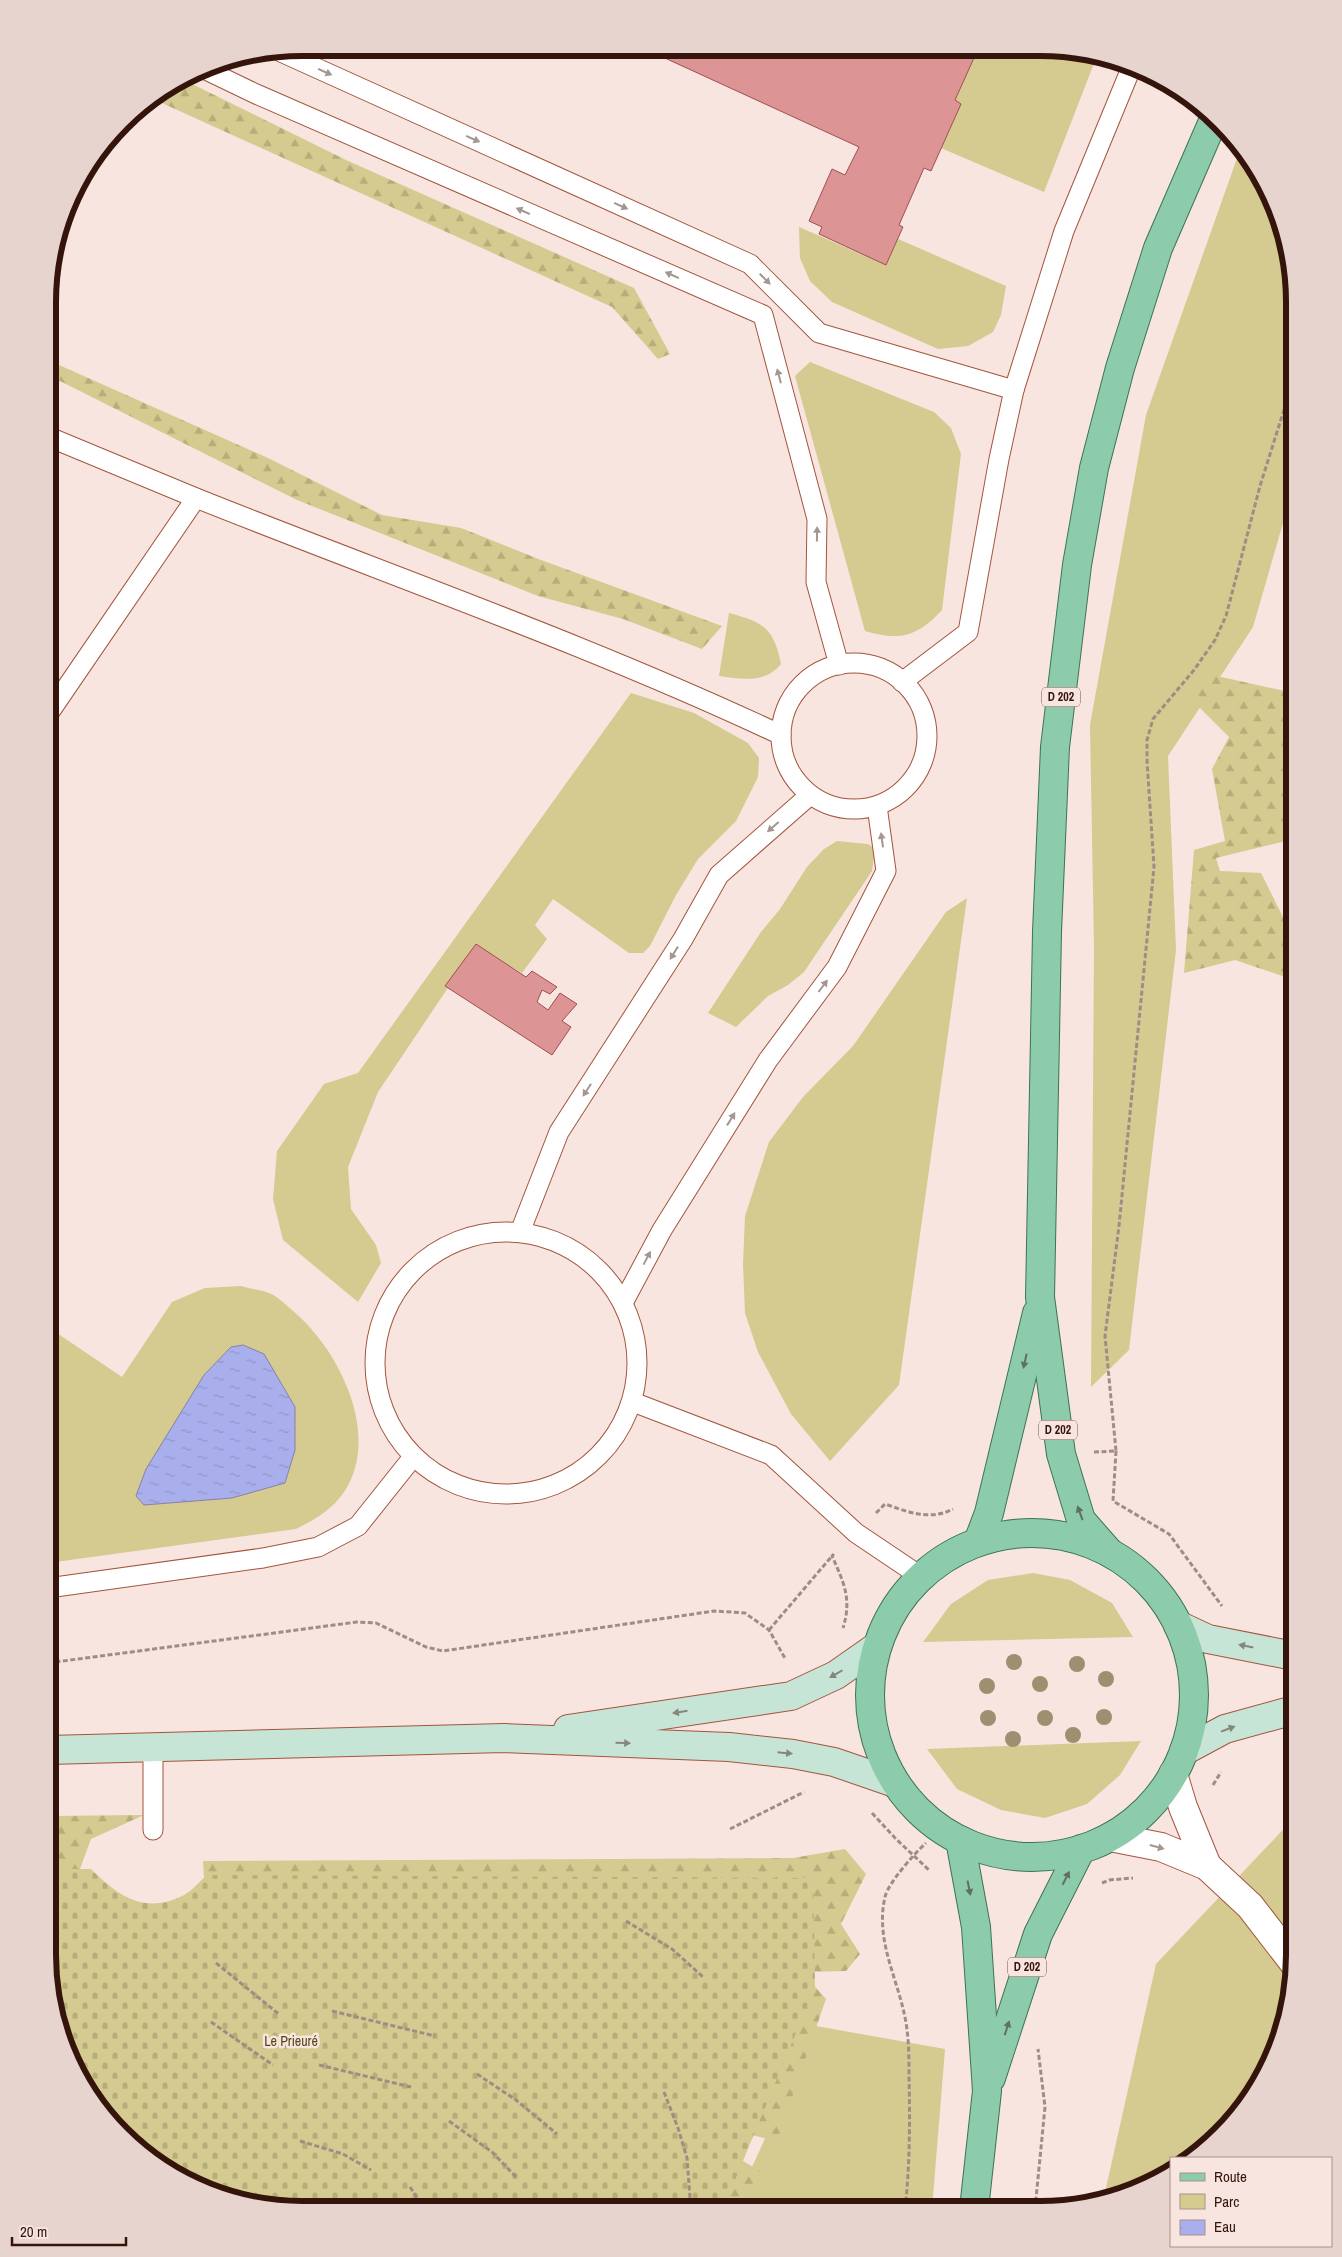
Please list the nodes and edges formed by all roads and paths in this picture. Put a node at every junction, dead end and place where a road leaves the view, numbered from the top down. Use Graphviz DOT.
graph roads {
  1 [pos="291,57"];
  2 [pos="213,73"];
  3 [pos="1129,73"];
  4 [pos="1211,125"];
  5 [pos="1014,390"];
  6 [pos="1286,403"];
  7 [pos="56,440"];
  8 [pos="196,498"];
  9 [pos="839,665"];
  10 [pos="902,682"];
  11 [pos="56,703"];
  12 [pos="781,735"];
  13 [pos="810,795"];
  14 [pos="877,806"];
  15 [pos="520,1232"];
  16 [pos="1040,1297"];
  17 [pos="624,1301"];
  18 [pos="633,1402"];
  19 [pos="1116,1451"];
  20 [pos="1061,1454"];
  21 [pos="412,1457"];
  22 [pos="958,1506"];
  23 [pos="856,1533"];
  24 [pos="978,1542"];
  25 [pos="1108,1552"];
  26 [pos="832,1556"];
  27 [pos="920,1576"];
  28 [pos="56,1587"];
  29 [pos="1227,1608"];
  30 [pos="1178,1625"];
  31 [pos="768,1630"];
  32 [pos="837,1635"];
  33 [pos="876,1647"];
  34 [pos="1286,1654"];
  35 [pos="56,1662"];
  36 [pos="791,1696"];
  37 [pos="1286,1712"];
  38 [pos="504,1738"];
  39 [pos="153,1747"];
  40 [pos="56,1750"];
  41 [pos="1179,1762"];
  42 [pos="1224,1769"];
  43 [pos="895,1783"];
  44 [pos="809,1789"];
  45 [pos="1211,1793"];
  46 [pos="867,1807"];
  47 [pos="730,1829"];
  48 [pos="153,1830"];
  49 [pos="951,1835"];
  50 [pos="1110,1837"];
  51 [pos="1081,1849"];
  52 [pos="912,1855"];
  53 [pos="1207,1866"];
  54 [pos="932,1874"];
  55 [pos="1139,1879"];
  56 [pos="1096,1887"];
  57 [pos="626,1921"];
  58 [pos="1286,1953"];
  59 [pos="216,1963"];
  60 [pos="703,1978"];
  61 [pos="332,2012"];
  62 [pos="280,2015"];
  63 [pos="212,2022"];
  64 [pos="435,2036"];
  65 [pos="1037,2039"];
  66 [pos="273,2065"];
  67 [pos="319,2066"];
  68 [pos="477,2074"];
  69 [pos="411,2087"];
  70 [pos="664,2092"];
  71 [pos="987,2092"];
  72 [pos="449,2121"];
  73 [pos="557,2134"];
  74 [pos="300,2141"];
  75 [pos="372,2170"];
  76 [pos="516,2177"];
  77 [pos="410,2187"];
  78 [pos="690,2198"];
  79 [pos="419,2201"];
  80 [pos="907,2201"];
  81 [pos="975,2201"];
  82 [pos="1036,2201"];
  1 -- 5 [label="lane, one-way"];
  9 -- 2 [label="lane, one-way"];
  3 -- 5 [label="lane"];
  4 -- 16 [label="main road, D 202"];
  5 -- 10 [label="lane"];
  6 -- 19 [label="path"];
  7 -- 8 [label="lane"];
  8 -- 11 [label="lane"];
  8 -- 12 [label="lane"];
  9 -- 10 [label="lane"];
  9 -- 12 [label="lane"];
  10 -- 14 [label="lane"];
  12 -- 13 [label="lane"];
  13 -- 14 [label="lane"];
  13 -- 15 [label="lane, one-way"];
  17 -- 14 [label="lane, one-way"];
  15 -- 17 [label="lane"];
  15 -- 21 [label="lane"];
  16 -- 20 [label="main road, D 202"];
  16 -- 24 [label="main road, D 202, one-way"];
  17 -- 18 [label="lane"];
  18 -- 21 [label="lane"];
  18 -- 23 [label="lane"];
  19 -- 20 [label="path"];
  19 -- 29 [label="path"];
  25 -- 20 [label="main road, D 202, one-way"];
  21 -- 28 [label="lane"];
  22 -- 23 [label="path"];
  23 -- 26 [label="path"];
  23 -- 27 [label="lane"];
  24 -- 25 [label="main road"];
  24 -- 27 [label="main road"];
  25 -- 30 [label="main road"];
  26 -- 31 [label="path"];
  26 -- 32 [label="path"];
  27 -- 33 [label="main road"];
  34 -- 30 [label="main road, one-way"];
  30 -- 41 [label="main road"];
  31 -- 35 [label="path"];
  31 -- 36 [label="path"];
  33 -- 36 [label="main road, one-way"];
  33 -- 43 [label="main road"];
  36 -- 38 [label="main road, one-way"];
  41 -- 37 [label="main road, one-way"];
  38 -- 39 [label="main road"];
  38 -- 43 [label="main road, one-way"];
  39 -- 40 [label="main road"];
  39 -- 48 [label="lane"];
  41 -- 50 [label="main road"];
  41 -- 53 [label="street"];
  42 -- 45 [label="path"];
  43 -- 49 [label="main road"];
  44 -- 47 [label="path"];
  46 -- 52 [label="path"];
  49 -- 51 [label="main road"];
  49 -- 52 [label="path"];
  49 -- 71 [label="main road, D 202, one-way"];
  50 -- 51 [label="main road"];
  50 -- 53 [label="street, one-way"];
  71 -- 51 [label="main road, D 202, one-way"];
  52 -- 54 [label="path"];
  52 -- 80 [label="path"];
  53 -- 58 [label="street"];
  55 -- 56 [label="path"];
  57 -- 60 [label="path"];
  59 -- 62 [label="path"];
  61 -- 64 [label="path"];
  63 -- 66 [label="path"];
  65 -- 82 [label="path"];
  67 -- 69 [label="path"];
  68 -- 73 [label="path"];
  70 -- 78 [label="path"];
  71 -- 81 [label="main road, D 202"];
  72 -- 76 [label="path"];
  74 -- 75 [label="path"];
  77 -- 79 [label="path"];
}
